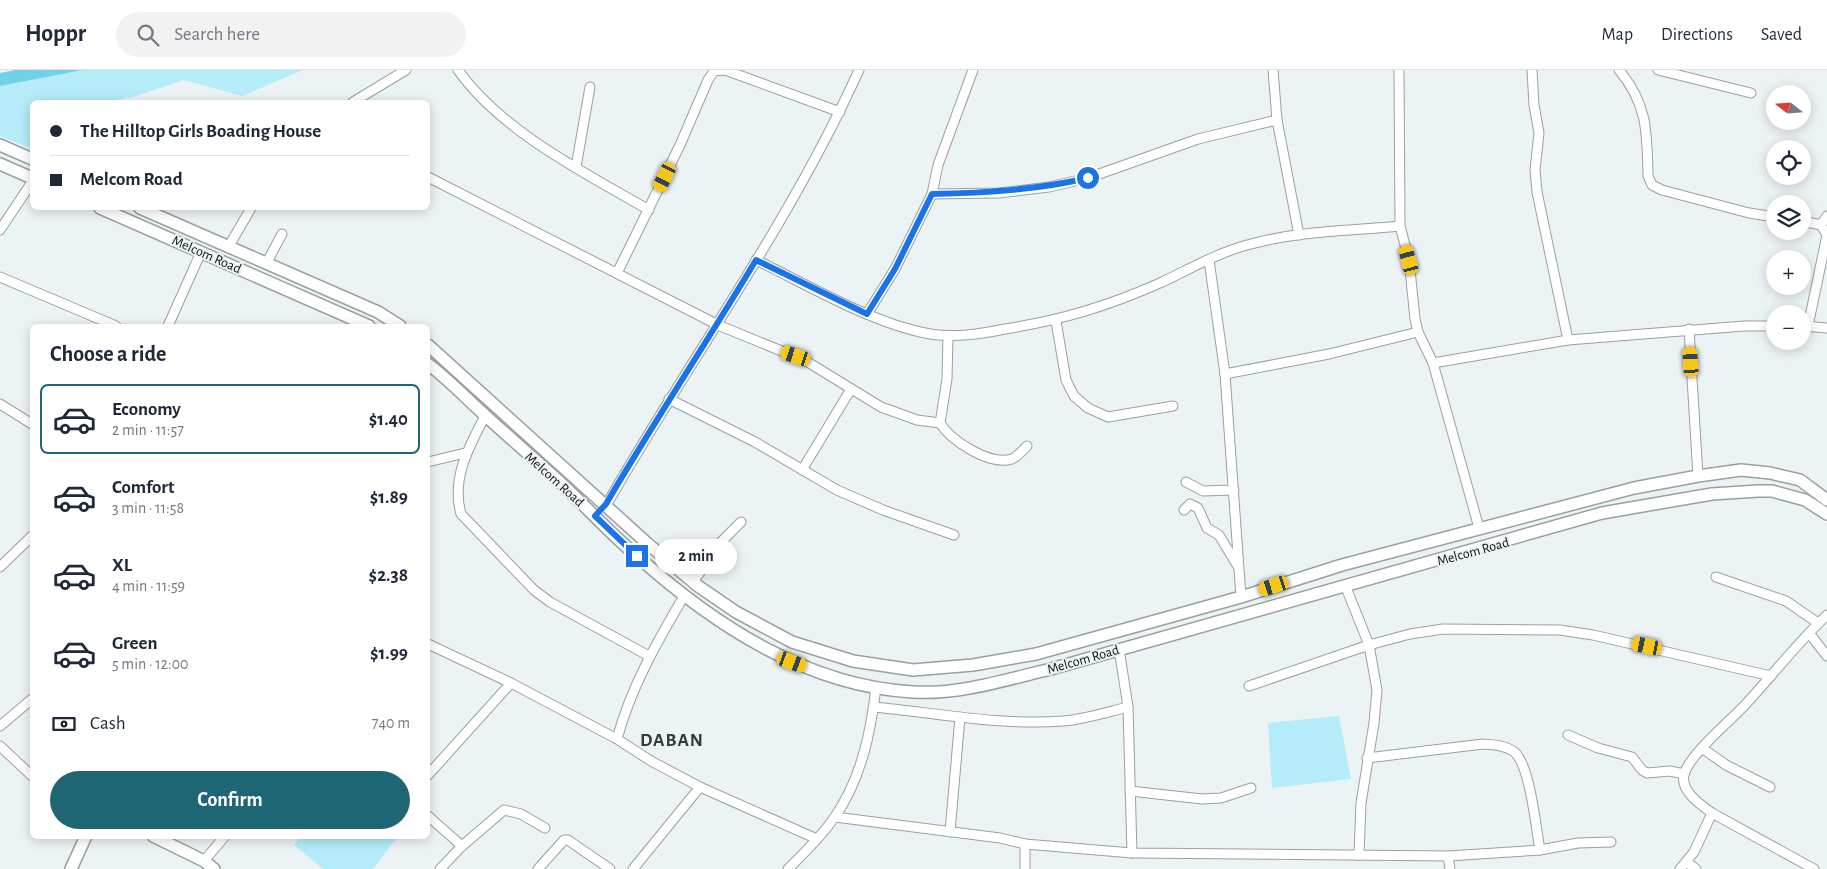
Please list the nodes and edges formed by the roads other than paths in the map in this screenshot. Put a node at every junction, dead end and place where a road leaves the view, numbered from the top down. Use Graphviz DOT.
graph roads {
  1 [pos="406,70"];
  2 [pos="458,70"];
  3 [pos="859,70"];
  4 [pos="973,70"];
  5 [pos="1273,70"];
  6 [pos="1399,70"];
  7 [pos="1532,70"];
  8 [pos="1619,70"];
  9 [pos="1658,70"];
  10 [pos="590,87"];
  11 [pos="1751,93"];
  12 [pos="356,100"];
  13 [pos="840,112"];
  14 [pos="1277,120"];
  15 [pos="0,145"];
  16 [pos="30,158"];
  17 [pos="0,164"];
  18 [pos="576,167"];
  19 [pos="30,177"];
  20 [pos="430,178"];
  21 [pos="30,185"];
  22 [pos="932,194"];
  23 [pos="105,210"];
  24 [pos="145,210"];
  25 [pos="250,210"];
  26 [pos="649,210"];
  27 [pos="1766,215"];
  28 [pos="1827,216"];
  29 [pos="1811,223"];
  30 [pos="1820,225"];
  31 [pos="1400,226"];
  32 [pos="0,230"];
  33 [pos="282,234"];
  34 [pos="1299,235"];
  35 [pos="229,246"];
  36 [pos="201,252"];
  37 [pos="221,260"];
  38 [pos="756,260"];
  39 [pos="1209,260"];
  40 [pos="267,262"];
  41 [pos="617,273"];
  42 [pos="0,277"];
  43 [pos="1810,305"];
  44 [pos="867,314"];
  45 [pos="1056,321"];
  46 [pos="111,324"];
  47 [pos="169,324"];
  48 [pos="365,324"];
  49 [pos="397,324"];
  50 [pos="718,325"];
  51 [pos="1766,326"];
  52 [pos="1811,327"];
  53 [pos="1827,328"];
  54 [pos="1689,330"];
  55 [pos="1418,332"];
  56 [pos="948,336"];
  57 [pos="1568,340"];
  58 [pos="430,347"];
  59 [pos="1433,363"];
  60 [pos="430,366"];
  61 [pos="1225,374"];
  62 [pos="851,389"];
  63 [pos="669,399"];
  64 [pos="0,404"];
  65 [pos="1174,406"];
  66 [pos="485,416"];
  67 [pos="30,423"];
  68 [pos="940,423"];
  69 [pos="1027,446"];
  70 [pos="466,453"];
  71 [pos="430,462"];
  72 [pos="802,470"];
  73 [pos="1698,476"];
  74 [pos="1186,482"];
  75 [pos="1234,490"];
  76 [pos="1827,500"];
  77 [pos="606,504"];
  78 [pos="1184,510"];
  79 [pos="1827,514"];
  80 [pos="595,516"];
  81 [pos="741,522"];
  82 [pos="1479,528"];
  83 [pos="954,535"];
  84 [pos="30,538"];
  85 [pos="1485,548"];
  86 [pos="0,567"];
  87 [pos="1238,567"];
  88 [pos="1716,577"];
  89 [pos="693,582"];
  90 [pos="1345,585"];
  91 [pos="684,596"];
  92 [pos="1241,597"];
  93 [pos="1827,615"];
  94 [pos="1818,623"];
  95 [pos="1809,633"];
  96 [pos="430,645"];
  97 [pos="1369,645"];
  98 [pos="1119,649"];
  99 [pos="650,656"];
  100 [pos="1827,656"];
  101 [pos="878,666"];
  102 [pos="1771,676"];
  103 [pos="511,683"];
  104 [pos="1249,686"];
  105 [pos="876,687"];
  106 [pos="30,701"];
  107 [pos="874,707"];
  108 [pos="1128,707"];
  109 [pos="960,717"];
  110 [pos="0,726"];
  111 [pos="1568,735"];
  112 [pos="616,739"];
  113 [pos="0,746"];
  114 [pos="1702,748"];
  115 [pos="1367,758"];
  116 [pos="430,773"];
  117 [pos="30,774"];
  118 [pos="1684,774"];
  119 [pos="700,787"];
  120 [pos="1770,787"];
  121 [pos="1251,788"];
  122 [pos="1130,791"];
  123 [pos="1712,813"];
  124 [pos="835,817"];
  125 [pos="430,818"];
  126 [pos="545,828"];
  127 [pos="950,832"];
  128 [pos="85,839"];
  129 [pos="159,839"];
  130 [pos="222,839"];
  131 [pos="817,839"];
  132 [pos="1611,842"];
  133 [pos="1025,844"];
  134 [pos="462,846"];
  135 [pos="1540,850"];
  136 [pos="1132,854"];
  137 [pos="1359,855"];
  138 [pos="1448,856"];
  139 [pos="204,860"];
  140 [pos="1683,866"];
  141 [pos="71,869"];
  142 [pos="214,869"];
  143 [pos="440,869"];
  144 [pos="538,869"];
  145 [pos="610,869"];
  146 [pos="633,869"];
  147 [pos="788,869"];
  148 [pos="1025,869"];
  149 [pos="1450,869"];
  150 [pos="1696,869"];
  151 [pos="1814,869"];
  1 -- 12 [label="street"];
  2 -- 18 [label="street"];
  3 -- 13 [label="street"];
  4 -- 22 [label="street"];
  5 -- 14 [label="street"];
  6 -- 31 [label="street"];
  7 -- 57 [label="street"];
  8 -- 27 [label="street"];
  9 -- 11 [label="street"];
  10 -- 18 [label="street"];
  13 -- 26 [label="street"];
  13 -- 38 [label="street"];
  14 -- 22 [label="street"];
  14 -- 34 [label="street"];
  15 -- 16 [label="main road"];
  17 -- 19 [label="main road"];
  18 -- 26 [label="street"];
  20 -- 41 [label="street"];
  21 -- 32 [label="street"];
  22 -- 44 [label="street"];
  23 -- 36 [label="main road, Melcom Road"];
  24 -- 35 [label="main road"];
  25 -- 35 [label="street"];
  26 -- 41 [label="street"];
  28 -- 30 [label="street"];
  29 -- 30 [label="street"];
  30 -- 43 [label="street"];
  31 -- 34 [label="street"];
  31 -- 55 [label="street"];
  33 -- 40 [label="street"];
  34 -- 39 [label="street"];
  35 -- 37 [label="main road"];
  35 -- 40 [label="main road"];
  36 -- 37 [label="main road, Melcom Road"];
  36 -- 47 [label="street"];
  37 -- 48 [label="main road, Melcom Road"];
  38 -- 44 [label="street"];
  38 -- 50 [label="street"];
  39 -- 45 [label="street"];
  39 -- 61 [label="street"];
  40 -- 49 [label="main road"];
  41 -- 50 [label="street"];
  42 -- 46 [label="street"];
  44 -- 56 [label="street"];
  45 -- 56 [label="street"];
  45 -- 65 [label="street"];
  50 -- 62 [label="street"];
  50 -- 63 [label="street"];
  51 -- 54 [label="street"];
  52 -- 53 [label="street"];
  54 -- 57 [label="street"];
  54 -- 73 [label="street"];
  55 -- 59 [label="street"];
  55 -- 61 [label="street"];
  56 -- 68 [label="street"];
  57 -- 59 [label="street"];
  58 -- 77 [label="main road"];
  59 -- 82 [label="street"];
  60 -- 66 [label="main road, Melcom Road"];
  61 -- 75 [label="street"];
  62 -- 68 [label="street"];
  62 -- 72 [label="street"];
  63 -- 72 [label="street"];
  63 -- 77 [label="street"];
  64 -- 67 [label="street"];
  66 -- 70 [label="street"];
  66 -- 80 [label="main road, Melcom Road"];
  68 -- 69 [label="street"];
  70 -- 71 [label="street"];
  70 -- 99 [label="street"];
  72 -- 83 [label="street"];
  73 -- 76 [label="main road"];
  73 -- 82 [label="main road"];
  74 -- 75 [label="street"];
  75 -- 87 [label="street"];
  77 -- 80 [label="main road"];
  77 -- 89 [label="main road"];
  78 -- 87 [label="street"];
  79 -- 85 [label="main road, Melcom Road"];
  80 -- 91 [label="main road, Melcom Road"];
  81 -- 89 [label="street"];
  82 -- 85 [label="main road"];
  82 -- 92 [label="main road"];
  84 -- 86 [label="street"];
  85 -- 90 [label="main road, Melcom Road"];
  87 -- 92 [label="street"];
  88 -- 94 [label="street"];
  89 -- 101 [label="main road"];
  90 -- 97 [label="street"];
  90 -- 98 [label="main road, Melcom Road"];
  91 -- 99 [label="street"];
  91 -- 105 [label="main road, Melcom Road"];
  92 -- 101 [label="main road"];
  93 -- 94 [label="street"];
  94 -- 95 [label="street"];
  95 -- 100 [label="street"];
  95 -- 102 [label="street"];
  96 -- 103 [label="street"];
  97 -- 102 [label="street"];
  97 -- 104 [label="street"];
  97 -- 115 [label="street"];
  98 -- 105 [label="main road, Melcom Road"];
  98 -- 108 [label="street"];
  99 -- 112 [label="street"];
  101 -- 105 [label="main road"];
  102 -- 114 [label="street"];
  103 -- 112 [label="street"];
  103 -- 116 [label="street"];
  105 -- 107 [label="street"];
  106 -- 110 [label="street"];
  107 -- 109 [label="street"];
  107 -- 124 [label="street"];
  108 -- 109 [label="street"];
  108 -- 122 [label="street"];
  109 -- 127 [label="street"];
  111 -- 118 [label="street"];
  112 -- 119 [label="street"];
  113 -- 117 [label="street"];
  114 -- 118 [label="street"];
  114 -- 120 [label="street"];
  115 -- 135 [label="street"];
  115 -- 137 [label="street"];
  118 -- 123 [label="street"];
  119 -- 131 [label="street"];
  119 -- 146 [label="street"];
  121 -- 122 [label="street"];
  122 -- 136 [label="street"];
  123 -- 140 [label="street"];
  123 -- 151 [label="street"];
  124 -- 127 [label="street"];
  124 -- 131 [label="street"];
  125 -- 134 [label="street"];
  126 -- 134 [label="street"];
  127 -- 133 [label="street"];
  128 -- 141 [label="main road"];
  129 -- 139 [label="main road"];
  130 -- 139 [label="street"];
  131 -- 147 [label="street"];
  132 -- 135 [label="street"];
  133 -- 136 [label="street"];
  133 -- 148 [label="street"];
  134 -- 143 [label="street"];
  135 -- 138 [label="street"];
  136 -- 137 [label="street"];
  137 -- 138 [label="street"];
  138 -- 149 [label="street"];
  139 -- 142 [label="main road"];
  140 -- 150 [label="street"];
  144 -- 145 [label="street"];
}
